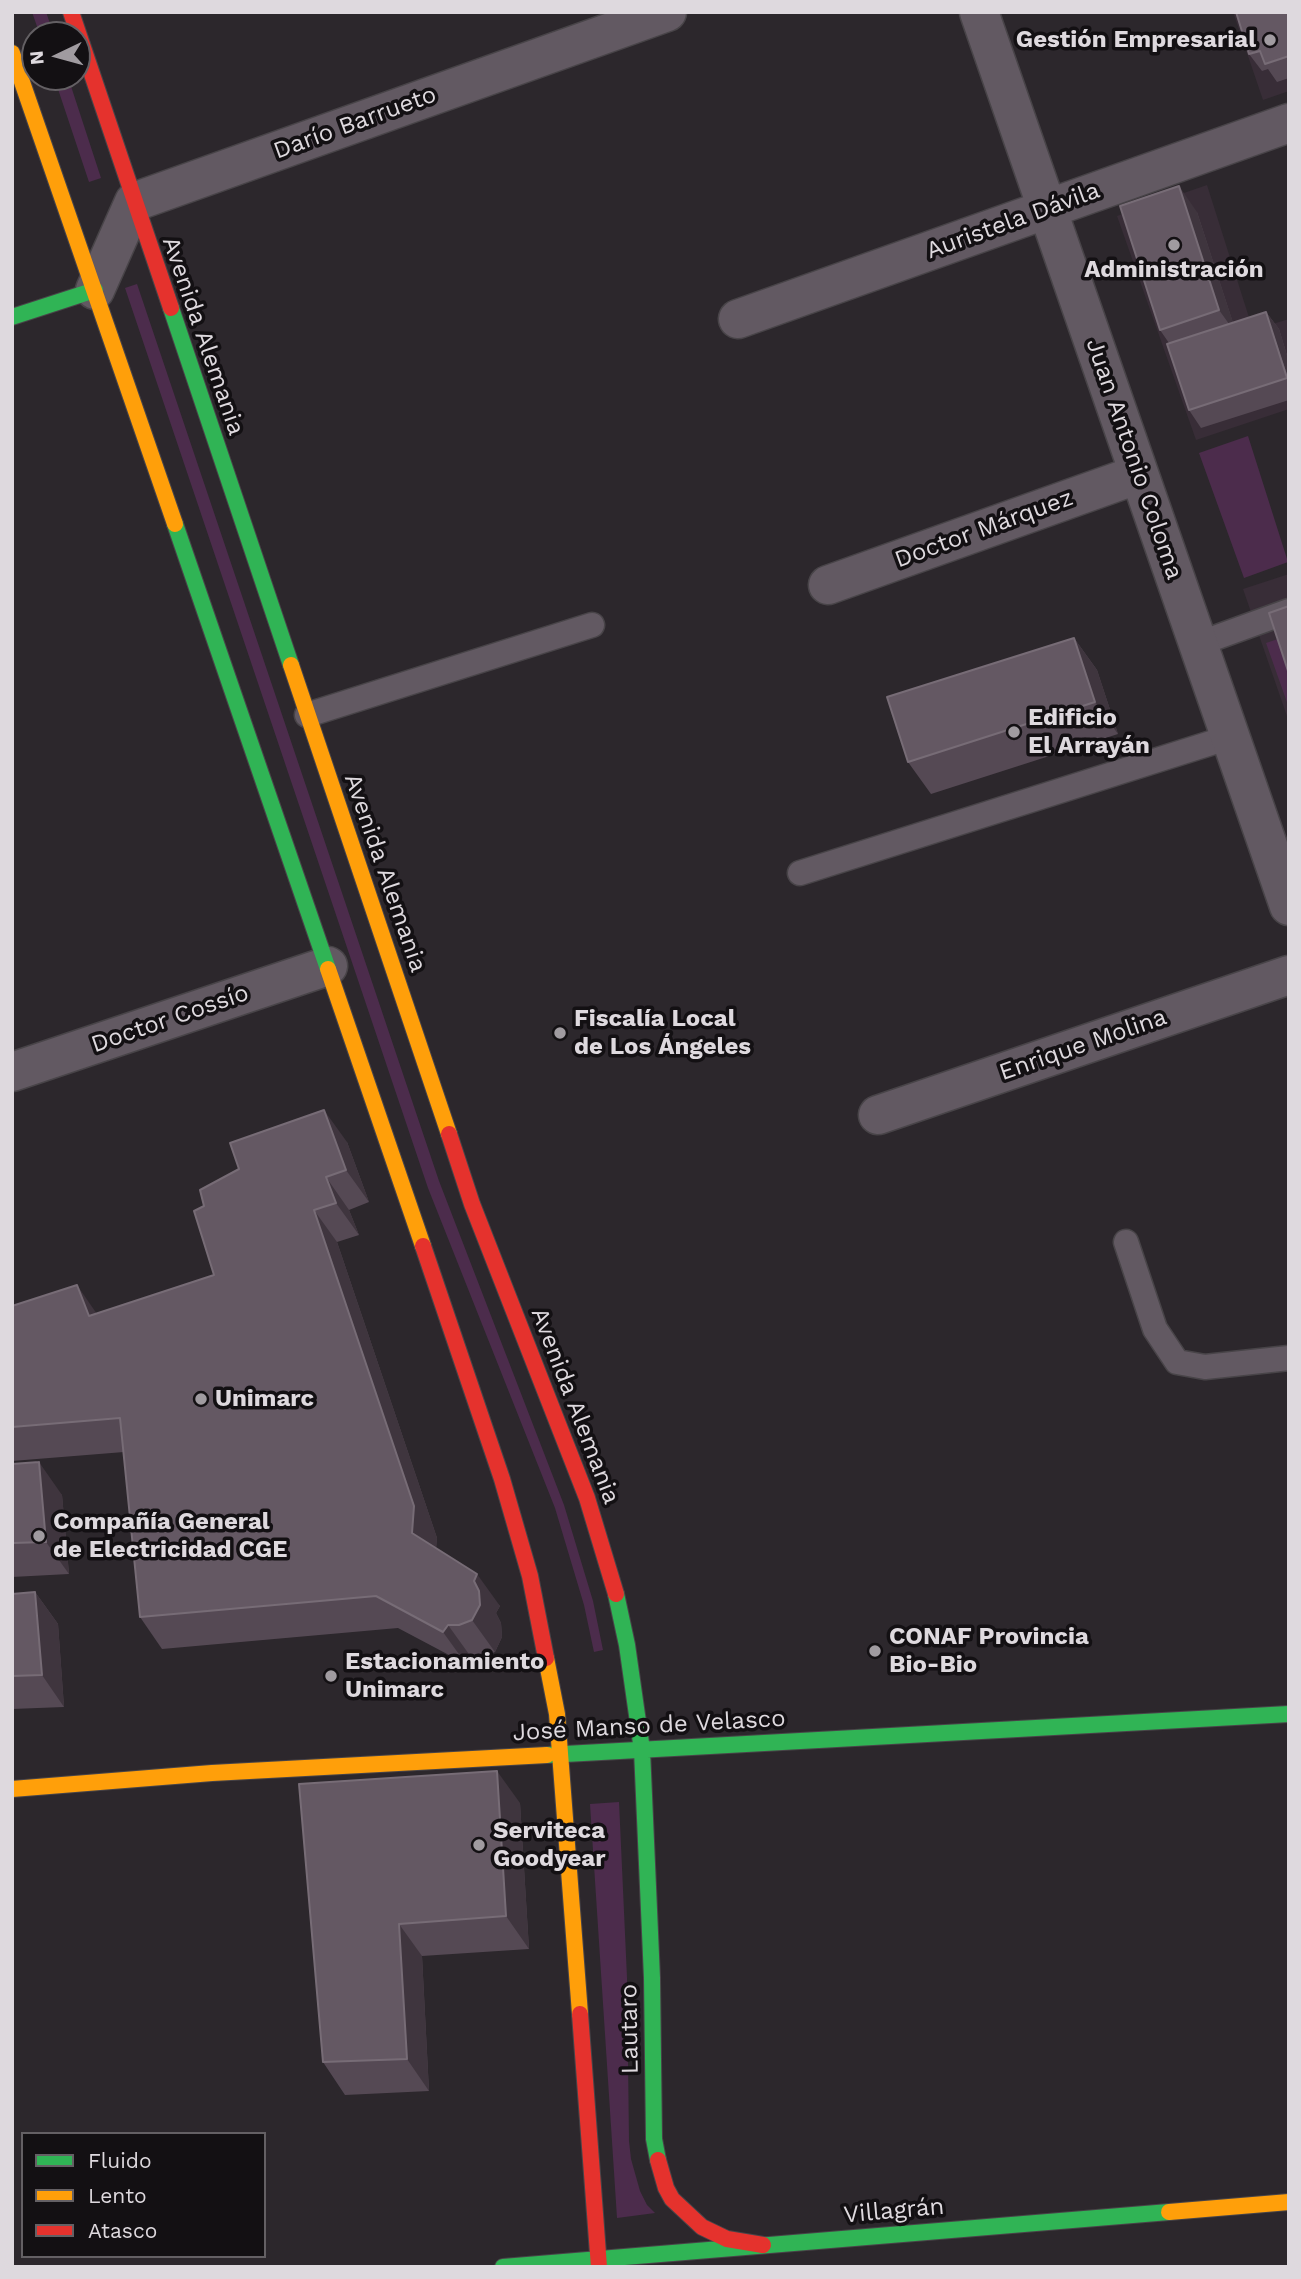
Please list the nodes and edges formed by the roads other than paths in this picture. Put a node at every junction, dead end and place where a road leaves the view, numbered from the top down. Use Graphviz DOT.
graph roads {
  1 [pos="71,12"];
  2 [pos="667,12"];
  3 [pos="979,12"];
  4 [pos="12,52"];
  5 [pos="1289,122"];
  6 [pos="134,202"];
  7 [pos="1048,208"];
  8 [pos="94,290"];
  9 [pos="12,317"];
  10 [pos="738,319"];
  11 [pos="1139,474"];
  12 [pos="828,584"];
  13 [pos="1289,611"];
  14 [pos="592,625"];
  15 [pos="1198,644"];
  16 [pos="307,715"];
  17 [pos="1230,737"];
  18 [pos="800,873"];
  19 [pos="1289,906"];
  20 [pos="328,966"];
  21 [pos="1289,975"];
  22 [pos="12,1072"];
  23 [pos="878,1115"];
  24 [pos="1126,1242"];
  25 [pos="1289,1358"];
  26 [pos="1289,1714"];
  27 [pos="642,1750"];
  28 [pos="561,1754"];
  29 [pos="12,1789"];
  30 [pos="1289,2202"];
  31 [pos="763,2245"];
  32 [pos="599,2263"];
  33 [pos="503,2267"];
  1 -- 6 [label="main road, Avenida Alemania"];
  2 -- 6 [label="street, Darío Barrueto"];
  3 -- 7 [label="street, Juan Antonio Coloma"];
  4 -- 8 [label="main road"];
  5 -- 7 [label="street, Auristela Dávila"];
  6 -- 8 [label="street"];
  6 -- 16 [label="main road, Avenida Alemania"];
  7 -- 10 [label="street, Auristela Dávila"];
  7 -- 11 [label="street, Juan Antonio Coloma"];
  8 -- 9 [label="main road"];
  8 -- 20 [label="main road"];
  11 -- 12 [label="street, Doctor Márquez"];
  11 -- 15 [label="street, Juan Antonio Coloma"];
  13 -- 15 [label="lane"];
  14 -- 16 [label="lane"];
  15 -- 17 [label="street, Juan Antonio Coloma"];
  16 -- 27 [label="main road, Avenida Alemania"];
  17 -- 18 [label="lane"];
  17 -- 19 [label="street, Juan Antonio Coloma"];
  20 -- 22 [label="street, Doctor Cossío"];
  20 -- 28 [label="main road"];
  21 -- 23 [label="street, Enrique Molina"];
  24 -- 25 [label="lane"];
  26 -- 27 [label="main road, José Manso de Velasco"];
  27 -- 28 [label="main road, José Manso de Velasco"];
  27 -- 31 [label="main road, Lautaro"];
  28 -- 29 [label="main road, José Manso de Velasco"];
  28 -- 32 [label="main road, Lautaro"];
  30 -- 31 [label="main road, Villagrán"];
  31 -- 32 [label="main road, Villagrán"];
  32 -- 33 [label="main road, Villagrán"];
}
